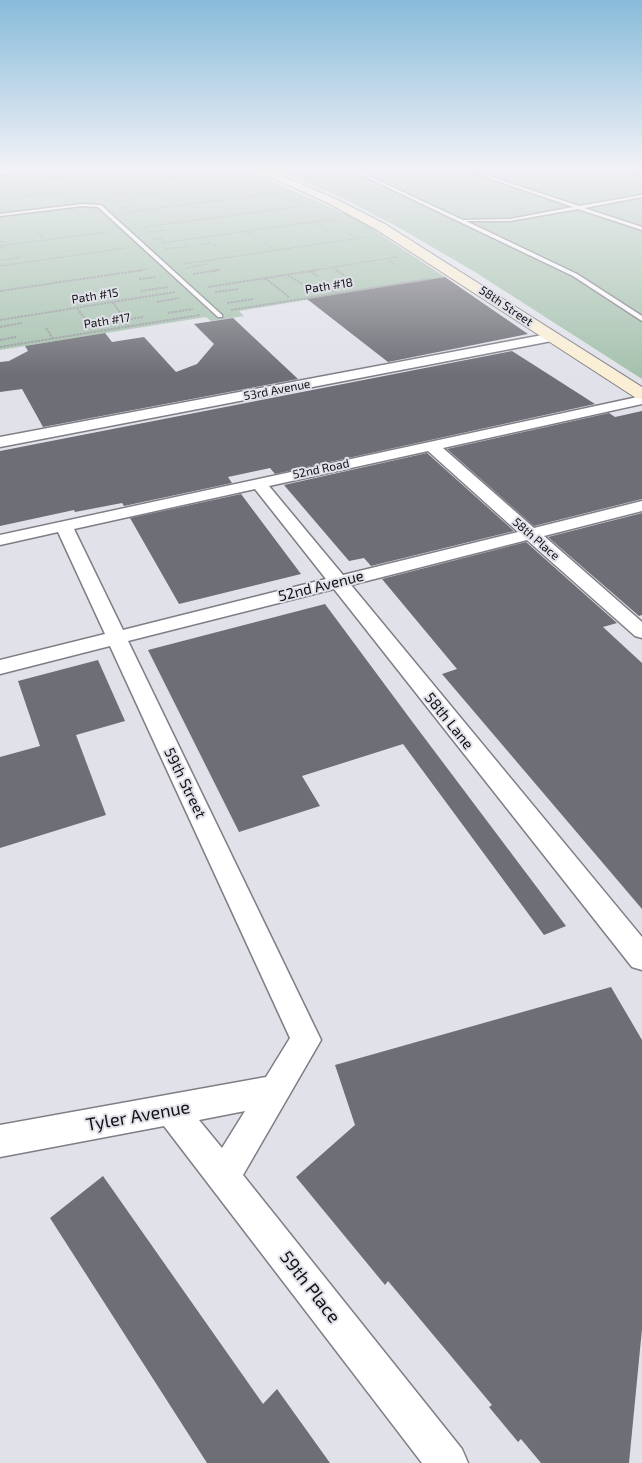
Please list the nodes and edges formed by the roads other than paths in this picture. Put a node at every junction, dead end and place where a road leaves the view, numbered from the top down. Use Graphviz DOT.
graph roads {
  1 [pos="136,238"];
  2 [pos="400,238"];
  3 [pos="499,238"];
  4 [pos="219,314"];
  5 [pos="642,319"];
  6 [pos="553,338"];
  7 [pos="642,394"];
  8 [pos="642,400"];
  9 [pos="0,442"];
  10 [pos="430,445"];
  11 [pos="258,483"];
  12 [pos="642,506"];
  13 [pos="64,526"];
  14 [pos="529,534"];
  15 [pos="0,540"];
  16 [pos="336,582"];
  17 [pos="642,632"];
  18 [pos="115,638"];
  19 [pos="0,667"];
  20 [pos="642,958"];
  21 [pos="276,1090"];
  22 [pos="171,1110"];
  23 [pos="0,1141"];
  24 [pos="223,1177"];
  25 [pos="448,1463"];
  1 -- 4 [label="lane"];
  2 -- 6 [label="main road, 58th Street"];
  3 -- 5 [label="lane"];
  6 -- 7 [label="main road, 58th Street"];
  6 -- 9 [label="street, 53rd Avenue"];
  8 -- 10 [label="street, 52nd Road"];
  10 -- 11 [label="street, 52nd Road"];
  10 -- 14 [label="street, 58th Place"];
  11 -- 13 [label="street, 52nd Road"];
  11 -- 16 [label="street, 58th Lane"];
  12 -- 14 [label="street, 52nd Avenue"];
  13 -- 15 [label="street, 52nd Road"];
  13 -- 18 [label="street, 59th Street"];
  14 -- 16 [label="street, 52nd Avenue"];
  14 -- 17 [label="street, 58th Place"];
  16 -- 18 [label="street, 52nd Avenue"];
  16 -- 20 [label="street, 58th Lane"];
  18 -- 19 [label="street, 52nd Avenue"];
  18 -- 21 [label="street, 59th Street"];
  21 -- 22 [label="street, Tyler Avenue"];
  21 -- 24 [label="street"];
  22 -- 23 [label="street, Tyler Avenue"];
  22 -- 24 [label="street, 59th Place"];
  24 -- 25 [label="street, 59th Place"];
}
